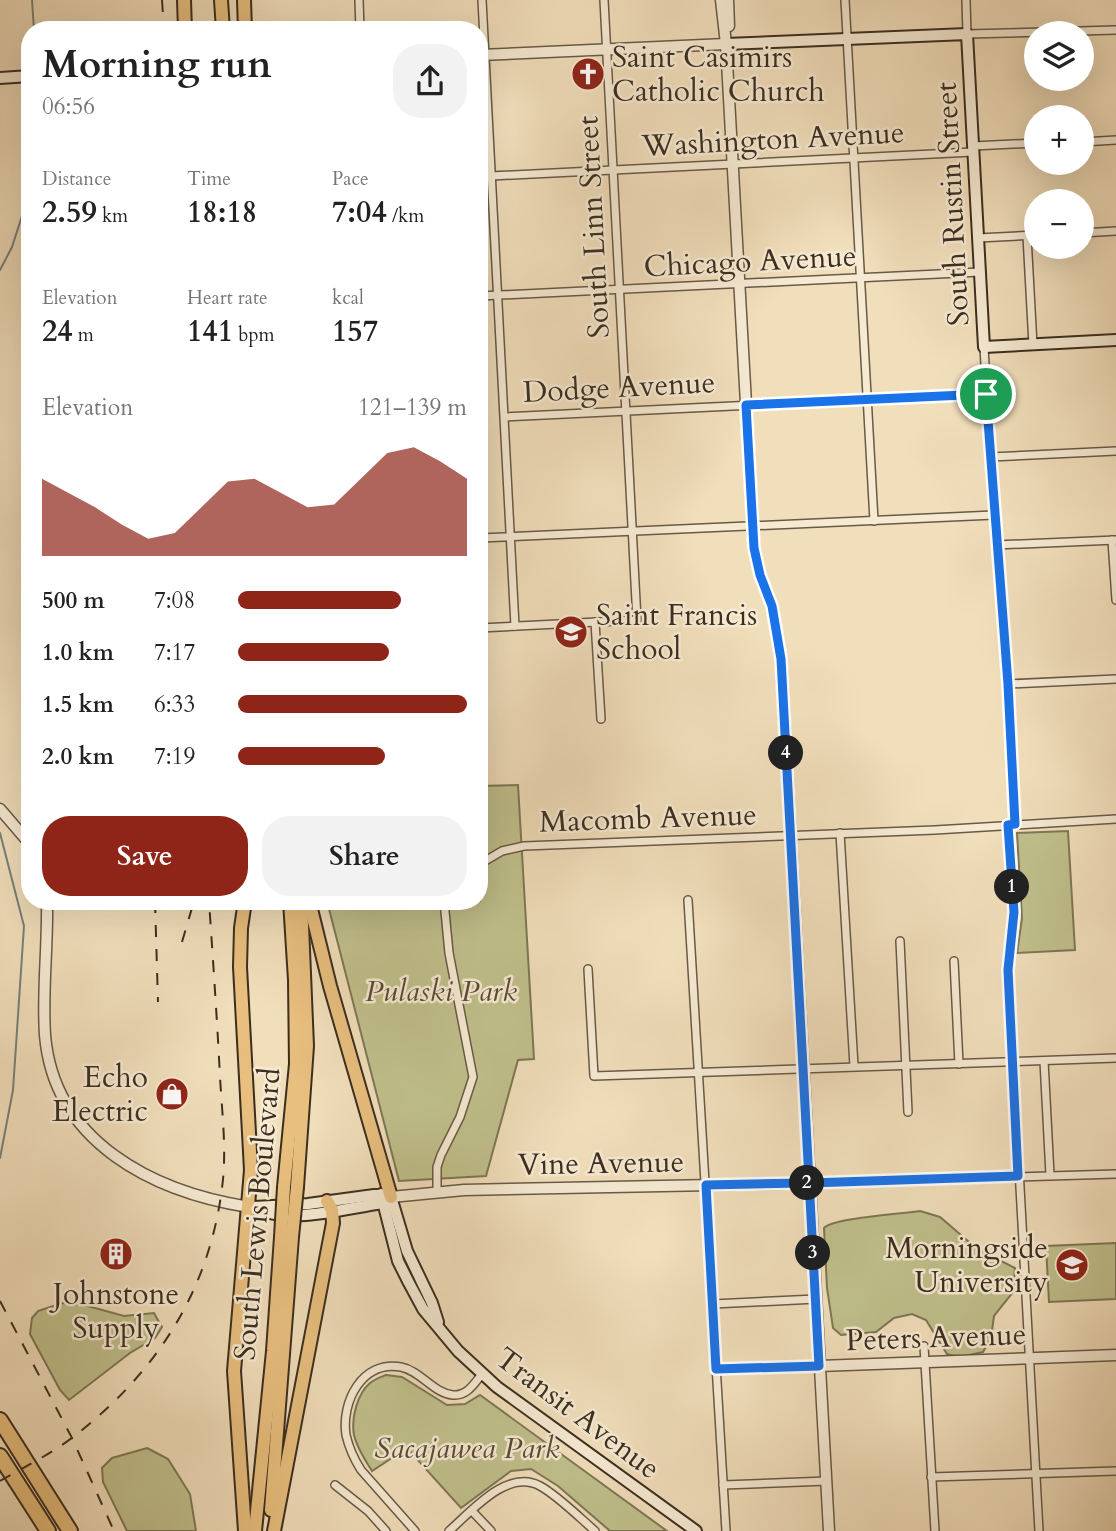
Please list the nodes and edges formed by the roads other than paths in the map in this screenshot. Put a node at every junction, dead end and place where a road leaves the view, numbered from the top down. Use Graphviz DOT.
graph roads {
  1 [pos="184,0"];
  2 [pos="220,0"];
  3 [pos="230,0"];
  4 [pos="244,0"];
  5 [pos="359,0"];
  6 [pos="482,0"];
  7 [pos="604,0"];
  8 [pos="721,0"];
  9 [pos="728,0"];
  10 [pos="845,0"];
  11 [pos="966,0"];
  12 [pos="185,21"];
  13 [pos="222,21"];
  14 [pos="230,21"];
  15 [pos="245,21"];
  16 [pos="360,21"];
  17 [pos="482,21"];
  18 [pos="1116,30"];
  19 [pos="967,34"];
  20 [pos="847,39"];
  21 [pos="726,44"];
  22 [pos="606,49"];
  23 [pos="488,55"];
  24 [pos="488,136"];
  25 [pos="1116,140"];
  26 [pos="1094,141"];
  27 [pos="1024,144"];
  28 [pos="973,149"];
  29 [pos="854,158"];
  30 [pos="732,164"];
  31 [pos="612,169"];
  32 [pos="491,176"];
  33 [pos="1116,231"];
  34 [pos="1094,232"];
  35 [pos="1024,235"];
  36 [pos="978,238"];
  37 [pos="1032,259"];
  38 [pos="980,272"];
  39 [pos="861,279"];
  40 [pos="738,285"];
  41 [pos="620,290"];
  42 [pos="499,295"];
  43 [pos="488,296"];
  44 [pos="1116,340"];
  45 [pos="1033,345"];
  46 [pos="984,347"];
  47 [pos="986,394"];
  48 [pos="867,400"];
  49 [pos="746,405"];
  50 [pos="626,411"];
  51 [pos="505,417"];
  52 [pos="1116,451"];
  53 [pos="990,457"];
  54 [pos="994,515"];
  55 [pos="874,522"];
  56 [pos="753,526"];
  57 [pos="633,532"];
  58 [pos="511,536"];
  59 [pos="488,537"];
  60 [pos="1114,540"];
  61 [pos="996,545"];
  62 [pos="1116,600"];
  63 [pos="595,622"];
  64 [pos="516,626"];
  65 [pos="488,628"];
  66 [pos="1116,679"];
  67 [pos="1008,684"];
  68 [pos="601,719"];
  69 [pos="0,809"];
  70 [pos="1116,819"];
  71 [pos="1012,825"];
  72 [pos="21,833"];
  73 [pos="840,833"];
  74 [pos="790,835"];
  75 [pos="488,859"];
  76 [pos="688,900"];
  77 [pos="47,910"];
  78 [pos="244,910"];
  79 [pos="291,910"];
  80 [pos="300,910"];
  81 [pos="311,910"];
  82 [pos="445,910"];
  83 [pos="900,941"];
  84 [pos="954,961"];
  85 [pos="588,969"];
  86 [pos="1116,1058"];
  87 [pos="1044,1061"];
  88 [pos="1012,1062"];
  89 [pos="908,1064"];
  90 [pos="959,1064"];
  91 [pos="854,1066"];
  92 [pos="804,1069"];
  93 [pos="699,1071"];
  94 [pos="908,1112"];
  95 [pos="1116,1174"];
  96 [pos="1050,1175"];
  97 [pos="1018,1176"];
  98 [pos="810,1183"];
  99 [pos="706,1185"];
  100 [pos="290,1187"];
  101 [pos="437,1192"];
  102 [pos="385,1198"];
  103 [pos="330,1206"];
  104 [pos="249,1207"];
  105 [pos="286,1237"];
  106 [pos="817,1298"];
  107 [pos="713,1304"];
  108 [pos="923,1346"];
  109 [pos="1116,1355"];
  110 [pos="1028,1358"];
  111 [pos="925,1362"];
  112 [pos="819,1366"];
  113 [pos="716,1369"];
  114 [pos="482,1374"];
  115 [pos="3,1424"];
  116 [pos="0,1456"];
  117 [pos="1116,1471"];
  118 [pos="1035,1474"];
  119 [pos="931,1477"];
  120 [pos="827,1481"];
  121 [pos="335,1485"];
  122 [pos="723,1485"];
  123 [pos="472,1511"];
  124 [pos="48,1531"];
  125 [pos="70,1531"];
  126 [pos="245,1531"];
  127 [pos="255,1531"];
  128 [pos="272,1531"];
  129 [pos="386,1531"];
  130 [pos="415,1531"];
  131 [pos="449,1531"];
  132 [pos="491,1531"];
  133 [pos="594,1531"];
  134 [pos="696,1531"];
  135 [pos="726,1531"];
  136 [pos="829,1531"];
  137 [pos="935,1531"];
  138 [pos="1039,1531"];
  1 -- 12 [label="main road"];
  2 -- 13 [label="main road"];
  3 -- 14 [label="main road"];
  4 -- 15 [label="main road"];
  5 -- 16 [label="street"];
  6 -- 17 [label="street"];
  7 -- 22 [label="street, South Linn Street"];
  8 -- 21 [label="street"];
  9 -- 21 [label="street"];
  10 -- 20 [label="street"];
  11 -- 19 [label="street, South Rustin Street"];
  18 -- 19 [label="street"];
  19 -- 20 [label="main road"];
  19 -- 28 [label="main road, South Rustin Street"];
  20 -- 21 [label="main road"];
  20 -- 29 [label="street"];
  21 -- 22 [label="street"];
  21 -- 30 [label="street"];
  22 -- 23 [label="street"];
  22 -- 31 [label="street, South Linn Street"];
  24 -- 32 [label="street"];
  25 -- 26 [label="street"];
  27 -- 28 [label="street, Washington Avenue"];
  28 -- 29 [label="street, Washington Avenue"];
  28 -- 36 [label="main road, South Rustin Street"];
  29 -- 30 [label="street, Washington Avenue"];
  29 -- 39 [label="street"];
  30 -- 31 [label="street, Washington Avenue"];
  30 -- 40 [label="street"];
  31 -- 32 [label="street, Washington Avenue"];
  31 -- 41 [label="street, South Linn Street"];
  32 -- 42 [label="street"];
  33 -- 34 [label="street"];
  35 -- 36 [label="street"];
  36 -- 38 [label="main road, South Rustin Street"];
  37 -- 45 [label="street"];
  38 -- 39 [label="street, Chicago Avenue"];
  38 -- 46 [label="main road, South Rustin Street"];
  39 -- 40 [label="street, Chicago Avenue"];
  39 -- 48 [label="street"];
  40 -- 41 [label="street, Chicago Avenue"];
  40 -- 49 [label="street"];
  41 -- 42 [label="street, Chicago Avenue"];
  41 -- 50 [label="street, South Linn Street"];
  42 -- 43 [label="street, Chicago Avenue"];
  42 -- 51 [label="street"];
  44 -- 45 [label="main road"];
  45 -- 46 [label="main road"];
  46 -- 47 [label="street, South Rustin Street"];
  47 -- 48 [label="street, Dodge Avenue"];
  47 -- 53 [label="street, South Rustin Street"];
  48 -- 49 [label="street, Dodge Avenue"];
  48 -- 55 [label="street"];
  49 -- 50 [label="street, Dodge Avenue"];
  49 -- 56 [label="street"];
  50 -- 51 [label="street, Dodge Avenue"];
  50 -- 57 [label="street, South Linn Street"];
  51 -- 58 [label="street"];
  52 -- 53 [label="street"];
  53 -- 54 [label="street, South Rustin Street"];
  54 -- 55 [label="street"];
  54 -- 61 [label="street, South Rustin Street"];
  55 -- 56 [label="street"];
  56 -- 57 [label="street"];
  56 -- 74 [label="street"];
  57 -- 58 [label="street"];
  57 -- 63 [label="street, South Linn Street"];
  58 -- 59 [label="street"];
  58 -- 64 [label="street"];
  60 -- 61 [label="street"];
  60 -- 62 [label="street"];
  61 -- 67 [label="street, South Rustin Street"];
  63 -- 64 [label="street"];
  63 -- 68 [label="street"];
  64 -- 65 [label="street"];
  66 -- 67 [label="street"];
  67 -- 71 [label="street, South Rustin Street"];
  69 -- 72 [label="street"];
  70 -- 71 [label="street, Macomb Avenue"];
  71 -- 73 [label="street, Macomb Avenue"];
  71 -- 88 [label="street, South Rustin Street"];
  73 -- 74 [label="street, Macomb Avenue"];
  73 -- 91 [label="street"];
  74 -- 75 [label="street, Macomb Avenue"];
  74 -- 92 [label="street"];
  76 -- 93 [label="street"];
  77 -- 104 [label="street"];
  78 -- 104 [label="main road"];
  79 -- 100 [label="main road, South Lewis Boulevard"];
  80 -- 100 [label="main road, South Lewis Boulevard"];
  81 -- 102 [label="main road"];
  82 -- 101 [label="street"];
  83 -- 89 [label="street"];
  84 -- 90 [label="street"];
  85 -- 93 [label="street"];
  86 -- 87 [label="street"];
  87 -- 88 [label="street"];
  87 -- 96 [label="street"];
  88 -- 90 [label="street"];
  88 -- 97 [label="street, South Rustin Street"];
  89 -- 90 [label="street"];
  89 -- 91 [label="street"];
  89 -- 94 [label="street"];
  91 -- 92 [label="street"];
  92 -- 93 [label="street"];
  92 -- 98 [label="street"];
  93 -- 99 [label="street"];
  95 -- 96 [label="street, Vine Avenue"];
  96 -- 97 [label="street, Vine Avenue"];
  97 -- 98 [label="street, Vine Avenue"];
  97 -- 110 [label="street, South Rustin Street"];
  98 -- 99 [label="street, Vine Avenue"];
  98 -- 106 [label="street"];
  99 -- 101 [label="street, Vine Avenue"];
  99 -- 107 [label="street"];
  100 -- 105 [label="main road, South Lewis Boulevard, bridge"];
  101 -- 102 [label="street, Vine Avenue"];
  102 -- 103 [label="main road"];
  102 -- 114 [label="main road, Transit Avenue"];
  103 -- 104 [label="main road"];
  103 -- 128 [label="main road"];
  104 -- 126 [label="main road"];
  105 -- 127 [label="main road, South Lewis Boulevard"];
  105 -- 128 [label="main road, South Lewis Boulevard"];
  106 -- 107 [label="street"];
  106 -- 112 [label="street"];
  107 -- 113 [label="street"];
  108 -- 111 [label="street"];
  109 -- 110 [label="street, Peters Avenue"];
  110 -- 111 [label="street, Peters Avenue"];
  110 -- 118 [label="street, South Rustin Street"];
  111 -- 112 [label="street, Peters Avenue"];
  111 -- 119 [label="street"];
  112 -- 113 [label="street, Peters Avenue"];
  112 -- 120 [label="street"];
  113 -- 122 [label="street"];
  114 -- 130 [label="street"];
  114 -- 134 [label="main road, Transit Avenue"];
  115 -- 125 [label="highway"];
  116 -- 124 [label="highway"];
  117 -- 118 [label="street"];
  118 -- 119 [label="street"];
  118 -- 138 [label="street, South Rustin Street"];
  119 -- 137 [label="street"];
  120 -- 122 [label="street"];
  120 -- 136 [label="street"];
  121 -- 129 [label="street"];
  122 -- 135 [label="street"];
  123 -- 131 [label="street"];
  123 -- 132 [label="street"];
  123 -- 133 [label="street"];
}
